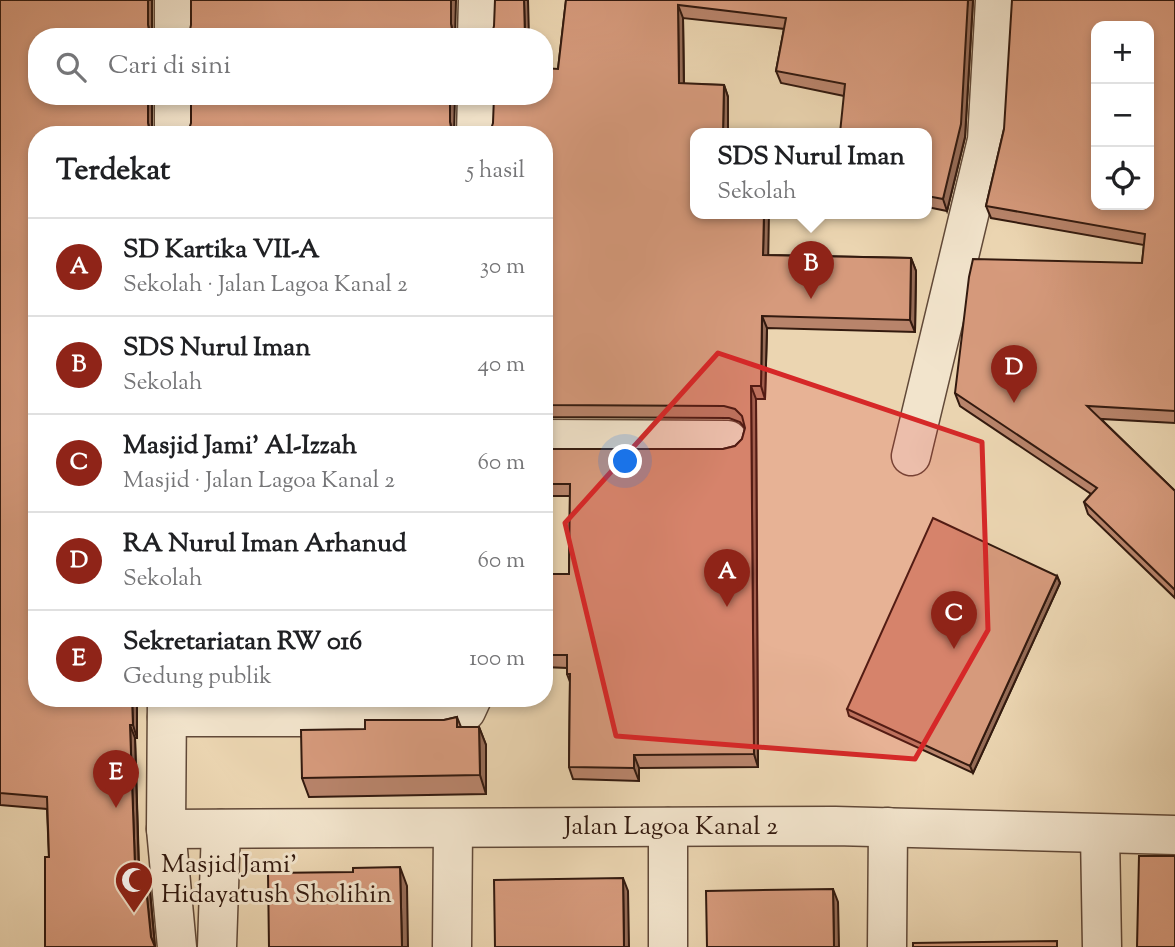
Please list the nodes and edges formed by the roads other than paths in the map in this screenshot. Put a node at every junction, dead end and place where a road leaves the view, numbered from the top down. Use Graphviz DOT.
graph roads {
  1 [pos="174,0"];
  2 [pos="478,0"];
  3 [pos="995,0"];
  4 [pos="174,28"];
  5 [pos="478,28"];
  6 [pos="174,105"];
  7 [pos="477,105"];
  8 [pos="174,126"];
  9 [pos="476,126"];
  10 [pos="553,439"];
  11 [pos="728,440"];
  12 [pos="911,456"];
  13 [pos="468,707"];
  14 [pos="167,708"];
  15 [pos="668,827"];
  16 [pos="888,827"];
  17 [pos="166,829"];
  18 [pos="221,829"];
  19 [pos="453,829"];
  20 [pos="1100,834"];
  21 [pos="1175,835"];
  22 [pos="177,947"];
  23 [pos="217,947"];
  24 [pos="452,947"];
  25 [pos="668,947"];
  26 [pos="887,947"];
  27 [pos="1102,947"];
  1 -- 4 [label="street"];
  2 -- 5 [label="street"];
  3 -- 12 [label="street"];
  6 -- 8 [label="street"];
  7 -- 9 [label="street"];
  10 -- 11 [label="street"];
  13 -- 14 [label="street"];
  14 -- 17 [label="street"];
  15 -- 16 [label="street, Jalan Lagoa Kanal 2"];
  15 -- 19 [label="street, Jalan Lagoa Kanal 2"];
  15 -- 25 [label="street"];
  16 -- 20 [label="street, Jalan Lagoa Kanal 2"];
  16 -- 26 [label="street"];
  17 -- 18 [label="street, Jalan Lagoa Kanal 2"];
  17 -- 22 [label="street"];
  18 -- 19 [label="street, Jalan Lagoa Kanal 2"];
  18 -- 23 [label="street"];
  19 -- 24 [label="street"];
  20 -- 21 [label="street, Jalan Lagoa Kanal 2"];
  20 -- 27 [label="street"];
}
